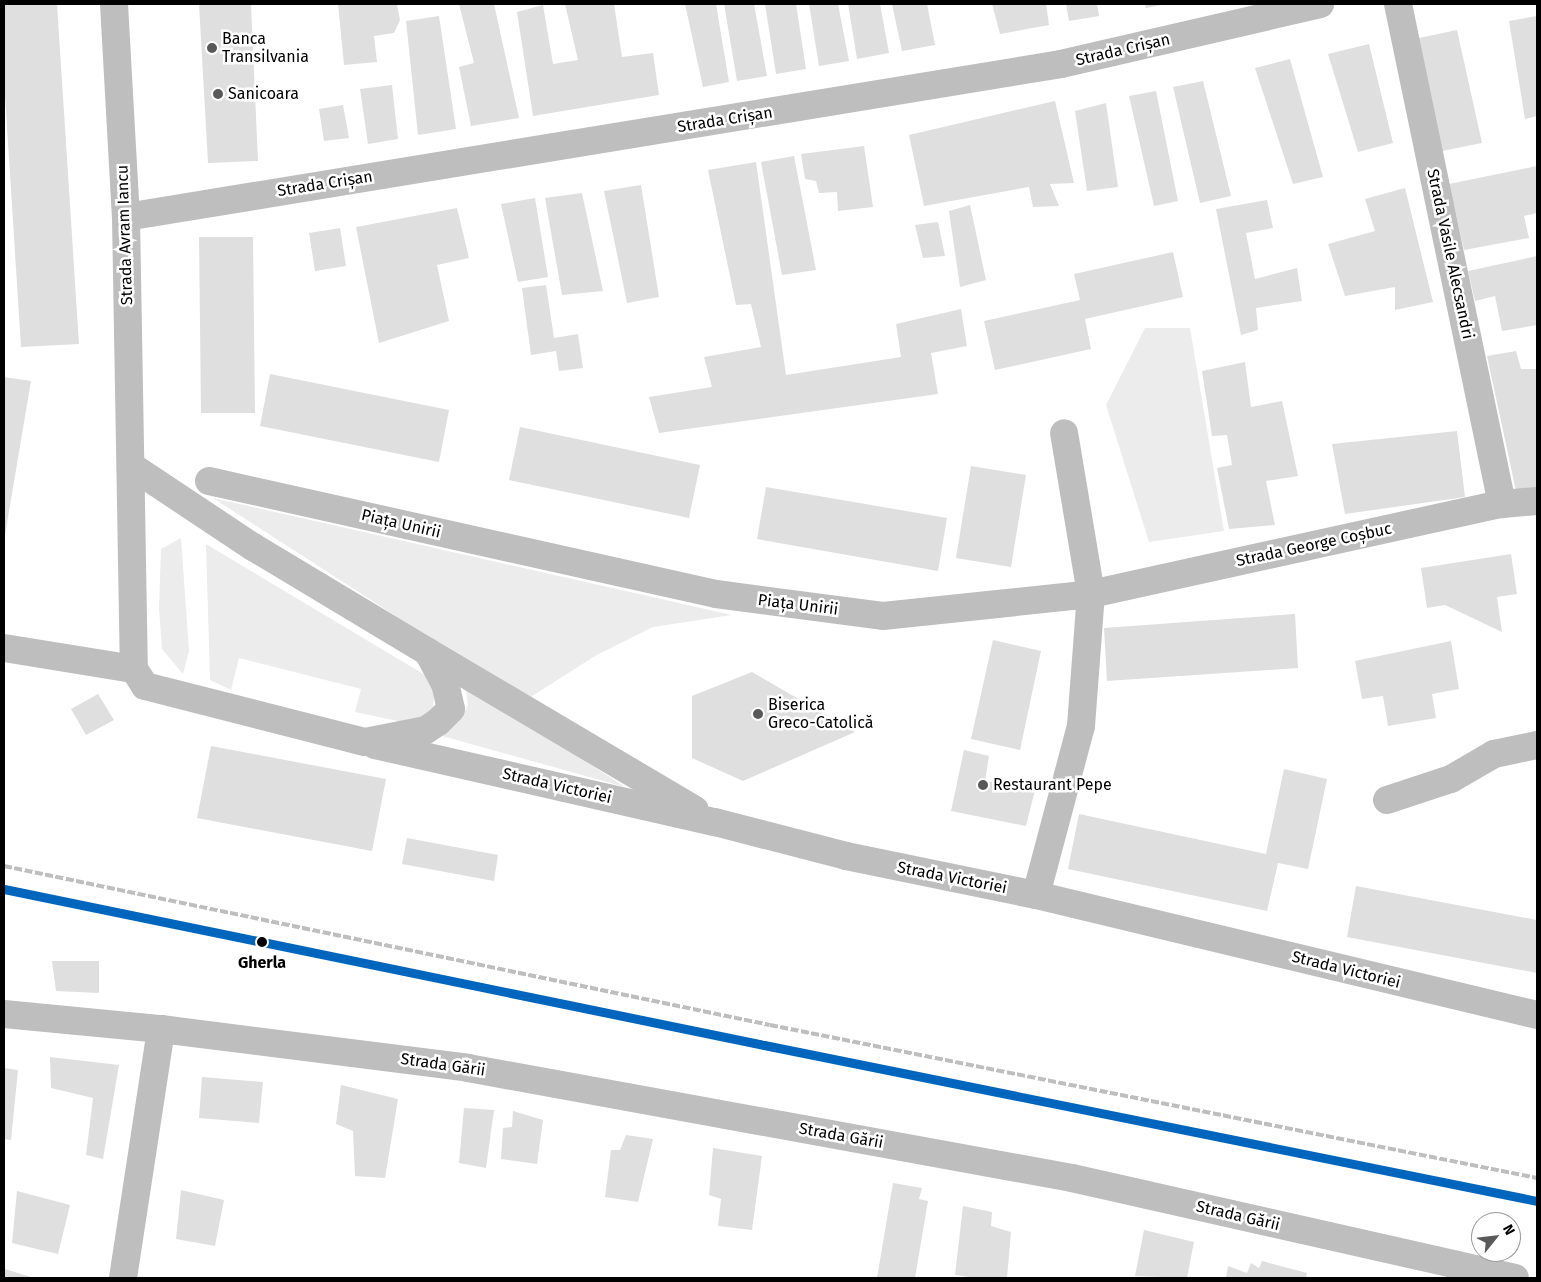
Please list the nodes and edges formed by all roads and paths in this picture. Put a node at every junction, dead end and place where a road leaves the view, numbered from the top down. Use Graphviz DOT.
graph roads {
  1 [pos="114,4"];
  2 [pos="1320,4"];
  3 [pos="1398,4"];
  4 [pos="126,217"];
  5 [pos="1064,433"];
  6 [pos="131,466"];
  7 [pos="208,481"];
  8 [pos="1537,501"];
  9 [pos="1502,504"];
  10 [pos="1091,594"];
  11 [pos="4,648"];
  12 [pos="428,652"];
  13 [pos="134,669"];
  14 [pos="366,742"];
  15 [pos="1537,745"];
  16 [pos="1387,800"];
  17 [pos="715,822"];
  18 [pos="1036,894"];
  19 [pos="4,1014"];
  20 [pos="1537,1016"];
  21 [pos="161,1029"];
  22 [pos="123,1278"];
  23 [pos="1515,1278"];
  1 -- 4 [label="street, Strada Avram Iancu"];
  2 -- 4 [label="street, Strada Crișan"];
  3 -- 9 [label="street, Strada Vasile Alecsandri"];
  4 -- 6 [label="street, Strada Avram Iancu"];
  5 -- 10 [label="street"];
  6 -- 12 [label="street"];
  6 -- 13 [label="street, Strada Avram Iancu"];
  7 -- 10 [label="street, Piața Unirii"];
  8 -- 9 [label="street, Strada George Coșbuc"];
  9 -- 10 [label="street, Strada George Coșbuc"];
  10 -- 18 [label="street"];
  11 -- 13 [label="street"];
  12 -- 14 [label="street"];
  12 -- 17 [label="street"];
  13 -- 14 [label="street, Strada Victoriei"];
  14 -- 17 [label="street, Strada Victoriei"];
  15 -- 16 [label="street"];
  17 -- 18 [label="street, Strada Victoriei"];
  18 -- 20 [label="street, Strada Victoriei"];
  19 -- 21 [label="street, Strada Gării"];
  21 -- 22 [label="street"];
  21 -- 23 [label="street, Strada Gării"];
}
